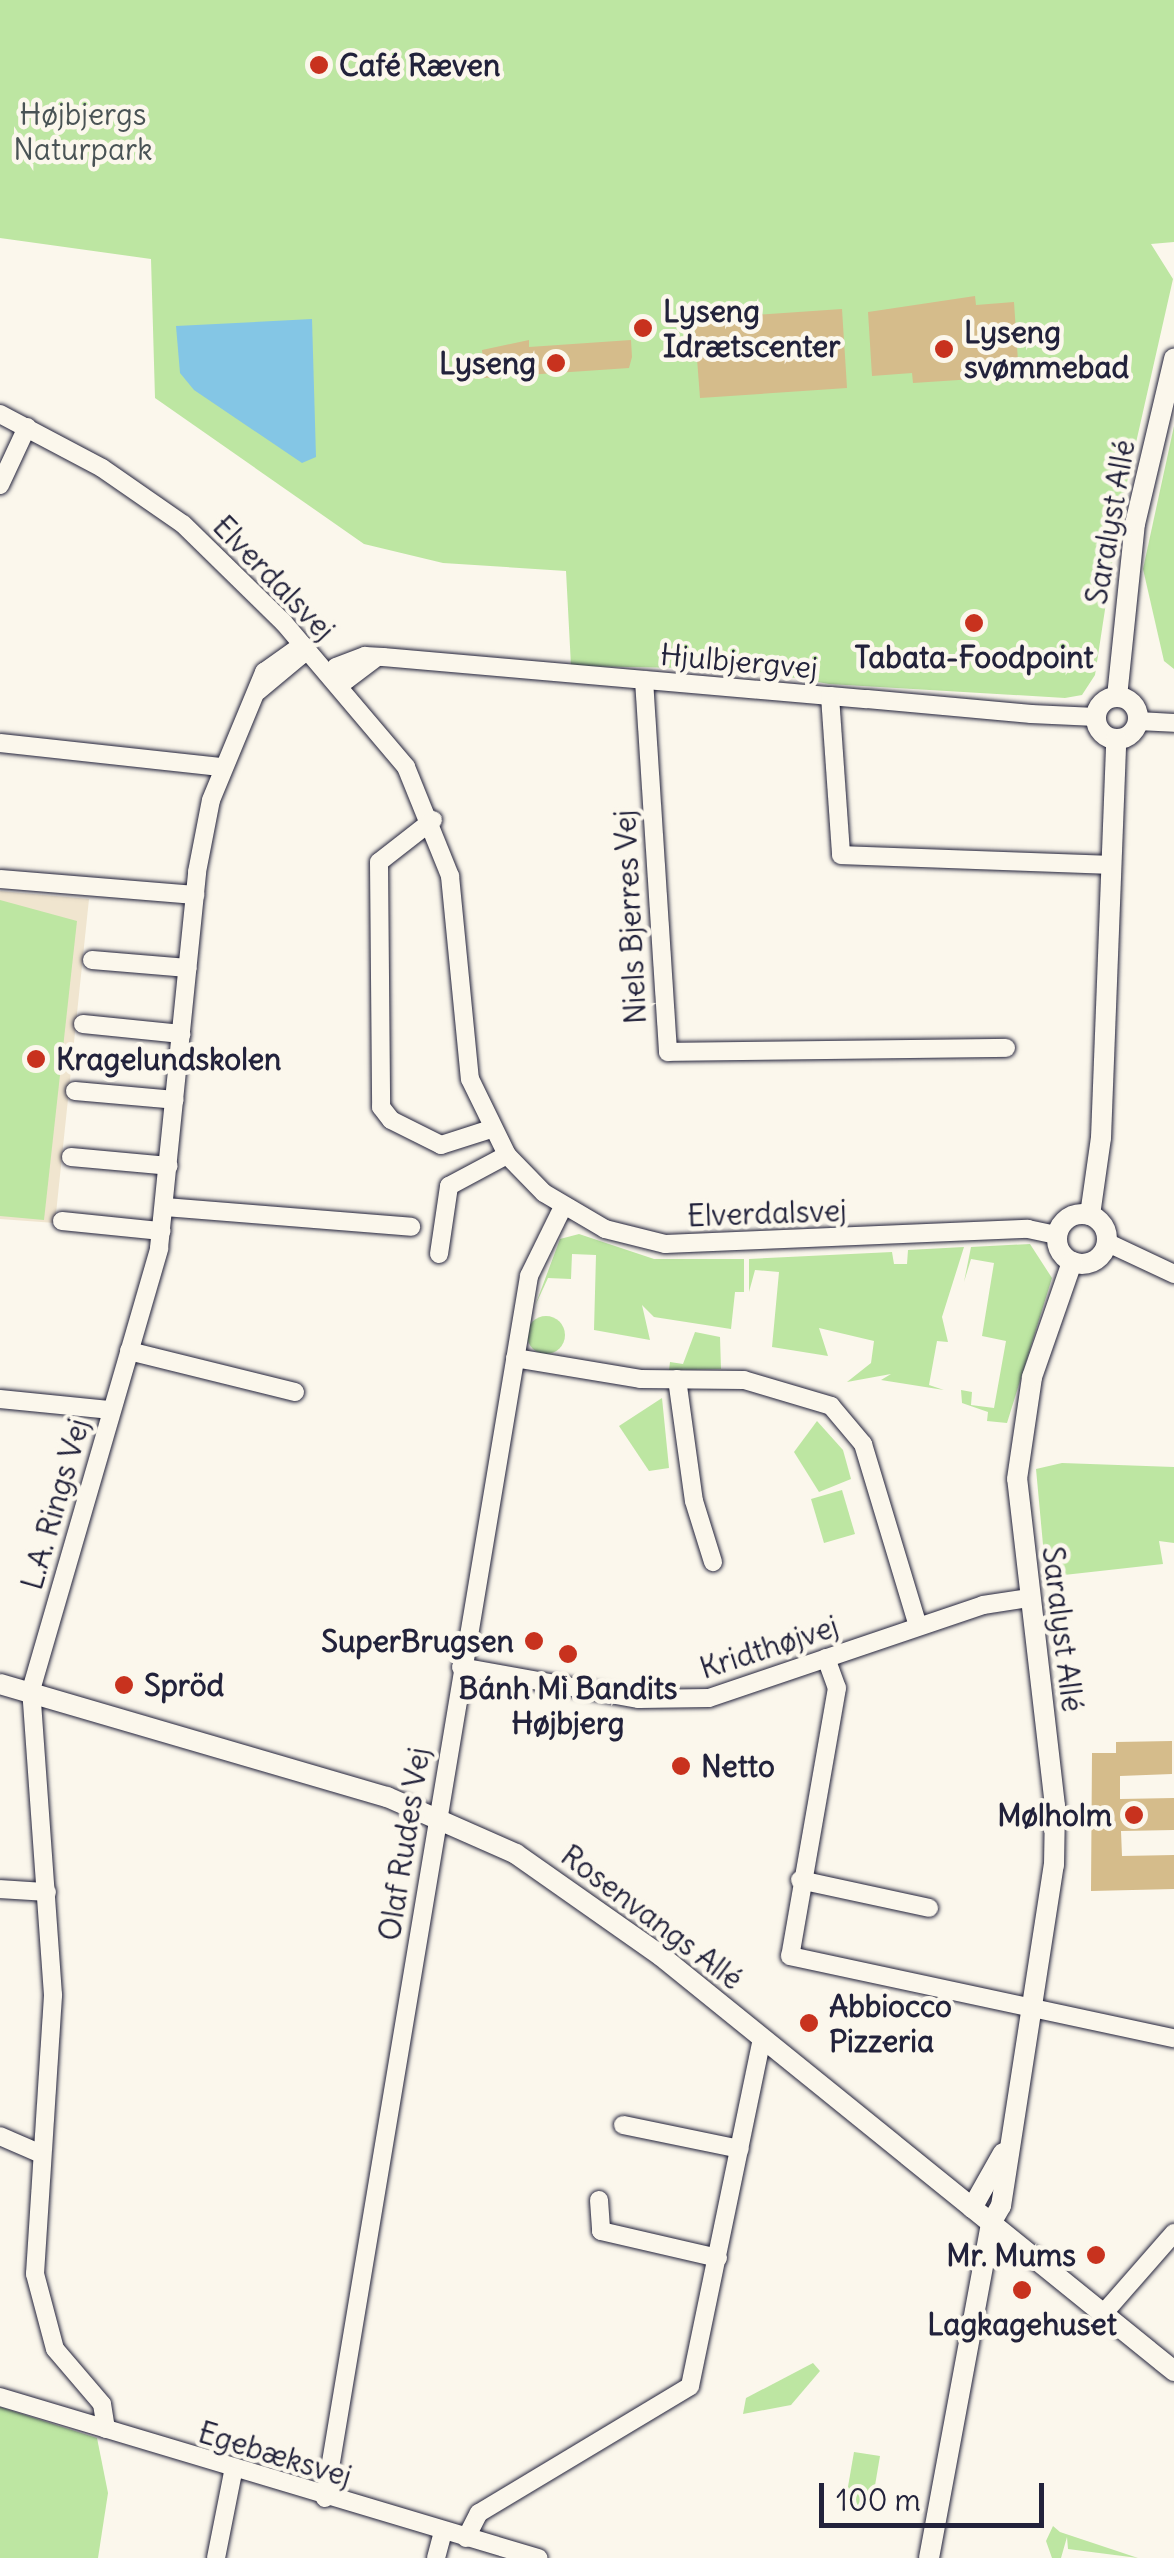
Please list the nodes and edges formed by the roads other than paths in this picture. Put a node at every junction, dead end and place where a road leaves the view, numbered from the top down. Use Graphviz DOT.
graph roads {
  1 [pos="1174,359"];
  2 [pos="0,414"];
  3 [pos="27,427"];
  4 [pos="0,485"];
  5 [pos="302,644"];
  6 [pos="334,680"];
  7 [pos="644,680"];
  8 [pos="830,696"];
  9 [pos="1117,696"];
  10 [pos="1096,716"];
  11 [pos="1138,721"];
  12 [pos="1174,724"];
  13 [pos="1116,739"];
  14 [pos="0,742"];
  15 [pos="221,767"];
  16 [pos="433,820"];
  17 [pos="1112,865"];
  18 [pos="0,878"];
  19 [pos="194,896"];
  20 [pos="92,960"];
  21 [pos="188,968"];
  22 [pos="84,1024"];
  23 [pos="182,1034"];
  24 [pos="1006,1048"];
  25 [pos="75,1091"];
  26 [pos="175,1100"];
  27 [pos="492,1130"];
  28 [pos="508,1155"];
  29 [pos="71,1157"];
  30 [pos="169,1166"];
  31 [pos="165,1206"];
  32 [pos="563,1207"];
  33 [pos="1090,1215"];
  34 [pos="62,1220"];
  35 [pos="411,1226"];
  36 [pos="161,1232"];
  37 [pos="1057,1235"];
  38 [pos="1106,1242"];
  39 [pos="438,1254"];
  40 [pos="1072,1262"];
  41 [pos="1174,1274"];
  42 [pos="129,1351"];
  43 [pos="515,1358"];
  44 [pos="677,1379"];
  45 [pos="295,1392"];
  46 [pos="0,1398"];
  47 [pos="111,1410"];
  48 [pos="713,1562"];
  49 [pos="1029,1598"];
  50 [pos="918,1626"];
  51 [pos="826,1658"];
  52 [pos="460,1668"];
  53 [pos="0,1684"];
  54 [pos="31,1690"];
  55 [pos="437,1816"];
  56 [pos="800,1880"];
  57 [pos="0,1889"];
  58 [pos="47,1892"];
  59 [pos="929,1908"];
  60 [pos="1029,2009"];
  61 [pos="1174,2038"];
  62 [pos="762,2039"];
  63 [pos="623,2125"];
  64 [pos="0,2136"];
  65 [pos="740,2149"];
  66 [pos="1004,2151"];
  67 [pos="38,2153"];
  68 [pos="599,2200"];
  69 [pos="972,2208"];
  70 [pos="991,2223"];
  71 [pos="1174,2233"];
  72 [pos="718,2258"];
  73 [pos="1103,2314"];
  74 [pos="1174,2372"];
  75 [pos="0,2397"];
  76 [pos="106,2428"];
  77 [pos="234,2472"];
  78 [pos="326,2498"];
  79 [pos="444,2532"];
  80 [pos="466,2538"];
  81 [pos="216,2558"];
  82 [pos="436,2558"];
  83 [pos="538,2558"];
  84 [pos="929,2558"];
  1 -- 9 [label="street, Saralyst Allé"];
  2 -- 3 [label="street, Elverdalsvej"];
  3 -- 4 [label="street"];
  3 -- 5 [label="street, Elverdalsvej"];
  5 -- 6 [label="street, Elverdalsvej"];
  5 -- 15 [label="street, L.A. Rings Vej"];
  6 -- 7 [label="street, Hjulbjergvej"];
  6 -- 16 [label="street, Elverdalsvej"];
  7 -- 8 [label="street, Hjulbjergvej"];
  7 -- 24 [label="street, Niels Bjerres Vej"];
  8 -- 10 [label="street, Hjulbjergvej"];
  8 -- 17 [label="street"];
  9 -- 10 [label="street"];
  9 -- 11 [label="street"];
  10 -- 13 [label="street"];
  11 -- 12 [label="street"];
  11 -- 13 [label="street"];
  13 -- 17 [label="street"];
  14 -- 15 [label="street"];
  15 -- 19 [label="street, L.A. Rings Vej"];
  16 -- 27 [label="street, Elverdalsvej"];
  16 -- 27 [label="street"];
  17 -- 33 [label="street"];
  18 -- 19 [label="street"];
  19 -- 21 [label="street, L.A. Rings Vej"];
  20 -- 21 [label="street"];
  21 -- 23 [label="street, L.A. Rings Vej"];
  22 -- 23 [label="street"];
  23 -- 26 [label="street, L.A. Rings Vej"];
  25 -- 26 [label="street"];
  26 -- 30 [label="street, L.A. Rings Vej"];
  27 -- 28 [label="street, Elverdalsvej"];
  28 -- 32 [label="street, Elverdalsvej"];
  28 -- 39 [label="street"];
  29 -- 30 [label="street"];
  30 -- 31 [label="street, L.A. Rings Vej"];
  31 -- 35 [label="street"];
  31 -- 36 [label="street, L.A. Rings Vej"];
  32 -- 37 [label="street, Elverdalsvej"];
  32 -- 43 [label="street, Olaf Rudes Vej"];
  33 -- 37 [label="street"];
  33 -- 38 [label="street"];
  34 -- 36 [label="street"];
  36 -- 42 [label="street, L.A. Rings Vej"];
  37 -- 40 [label="street"];
  38 -- 40 [label="street"];
  38 -- 41 [label="street"];
  40 -- 49 [label="street, Saralyst Allé"];
  42 -- 45 [label="street"];
  42 -- 47 [label="street, L.A. Rings Vej"];
  43 -- 44 [label="street"];
  43 -- 52 [label="street, Olaf Rudes Vej"];
  44 -- 48 [label="street"];
  44 -- 50 [label="street"];
  46 -- 47 [label="street"];
  47 -- 54 [label="street, L.A. Rings Vej"];
  49 -- 50 [label="street, Kridthøjvej"];
  49 -- 60 [label="street, Saralyst Allé"];
  50 -- 51 [label="street, Kridthøjvej"];
  51 -- 52 [label="street, Kridthøjvej"];
  51 -- 56 [label="street"];
  52 -- 55 [label="street, Olaf Rudes Vej"];
  53 -- 54 [label="street, Rosenvangs Allé"];
  54 -- 55 [label="street, Rosenvangs Allé"];
  54 -- 58 [label="street, L.A. Rings Vej"];
  55 -- 62 [label="street, Rosenvangs Allé"];
  55 -- 78 [label="street, Olaf Rudes Vej"];
  56 -- 59 [label="street"];
  56 -- 60 [label="street"];
  57 -- 58 [label="street"];
  58 -- 67 [label="street, L.A. Rings Vej"];
  60 -- 61 [label="street"];
  60 -- 66 [label="street, Saralyst Allé"];
  62 -- 65 [label="street"];
  62 -- 69 [label="street, Rosenvangs Allé"];
  63 -- 65 [label="street"];
  64 -- 67 [label="street"];
  65 -- 72 [label="street"];
  66 -- 69 [label="street, Saralyst Allé"];
  66 -- 70 [label="street, Saralyst Allé"];
  67 -- 76 [label="street, L.A. Rings Vej"];
  68 -- 72 [label="street"];
  69 -- 70 [label="street, Rosenvangs Allé"];
  70 -- 73 [label="street, Rosenvangs Allé"];
  70 -- 84 [label="street, Saralyst Allé"];
  71 -- 73 [label="street"];
  72 -- 80 [label="street"];
  73 -- 74 [label="street, Rosenvangs Allé"];
  75 -- 76 [label="street, Egebæksvej"];
  76 -- 77 [label="street, Egebæksvej"];
  77 -- 78 [label="street, Egebæksvej"];
  77 -- 81 [label="street"];
  78 -- 79 [label="street, Egebæksvej"];
  79 -- 80 [label="street, Egebæksvej"];
  79 -- 82 [label="street"];
  80 -- 83 [label="street, Egebæksvej"];
}
